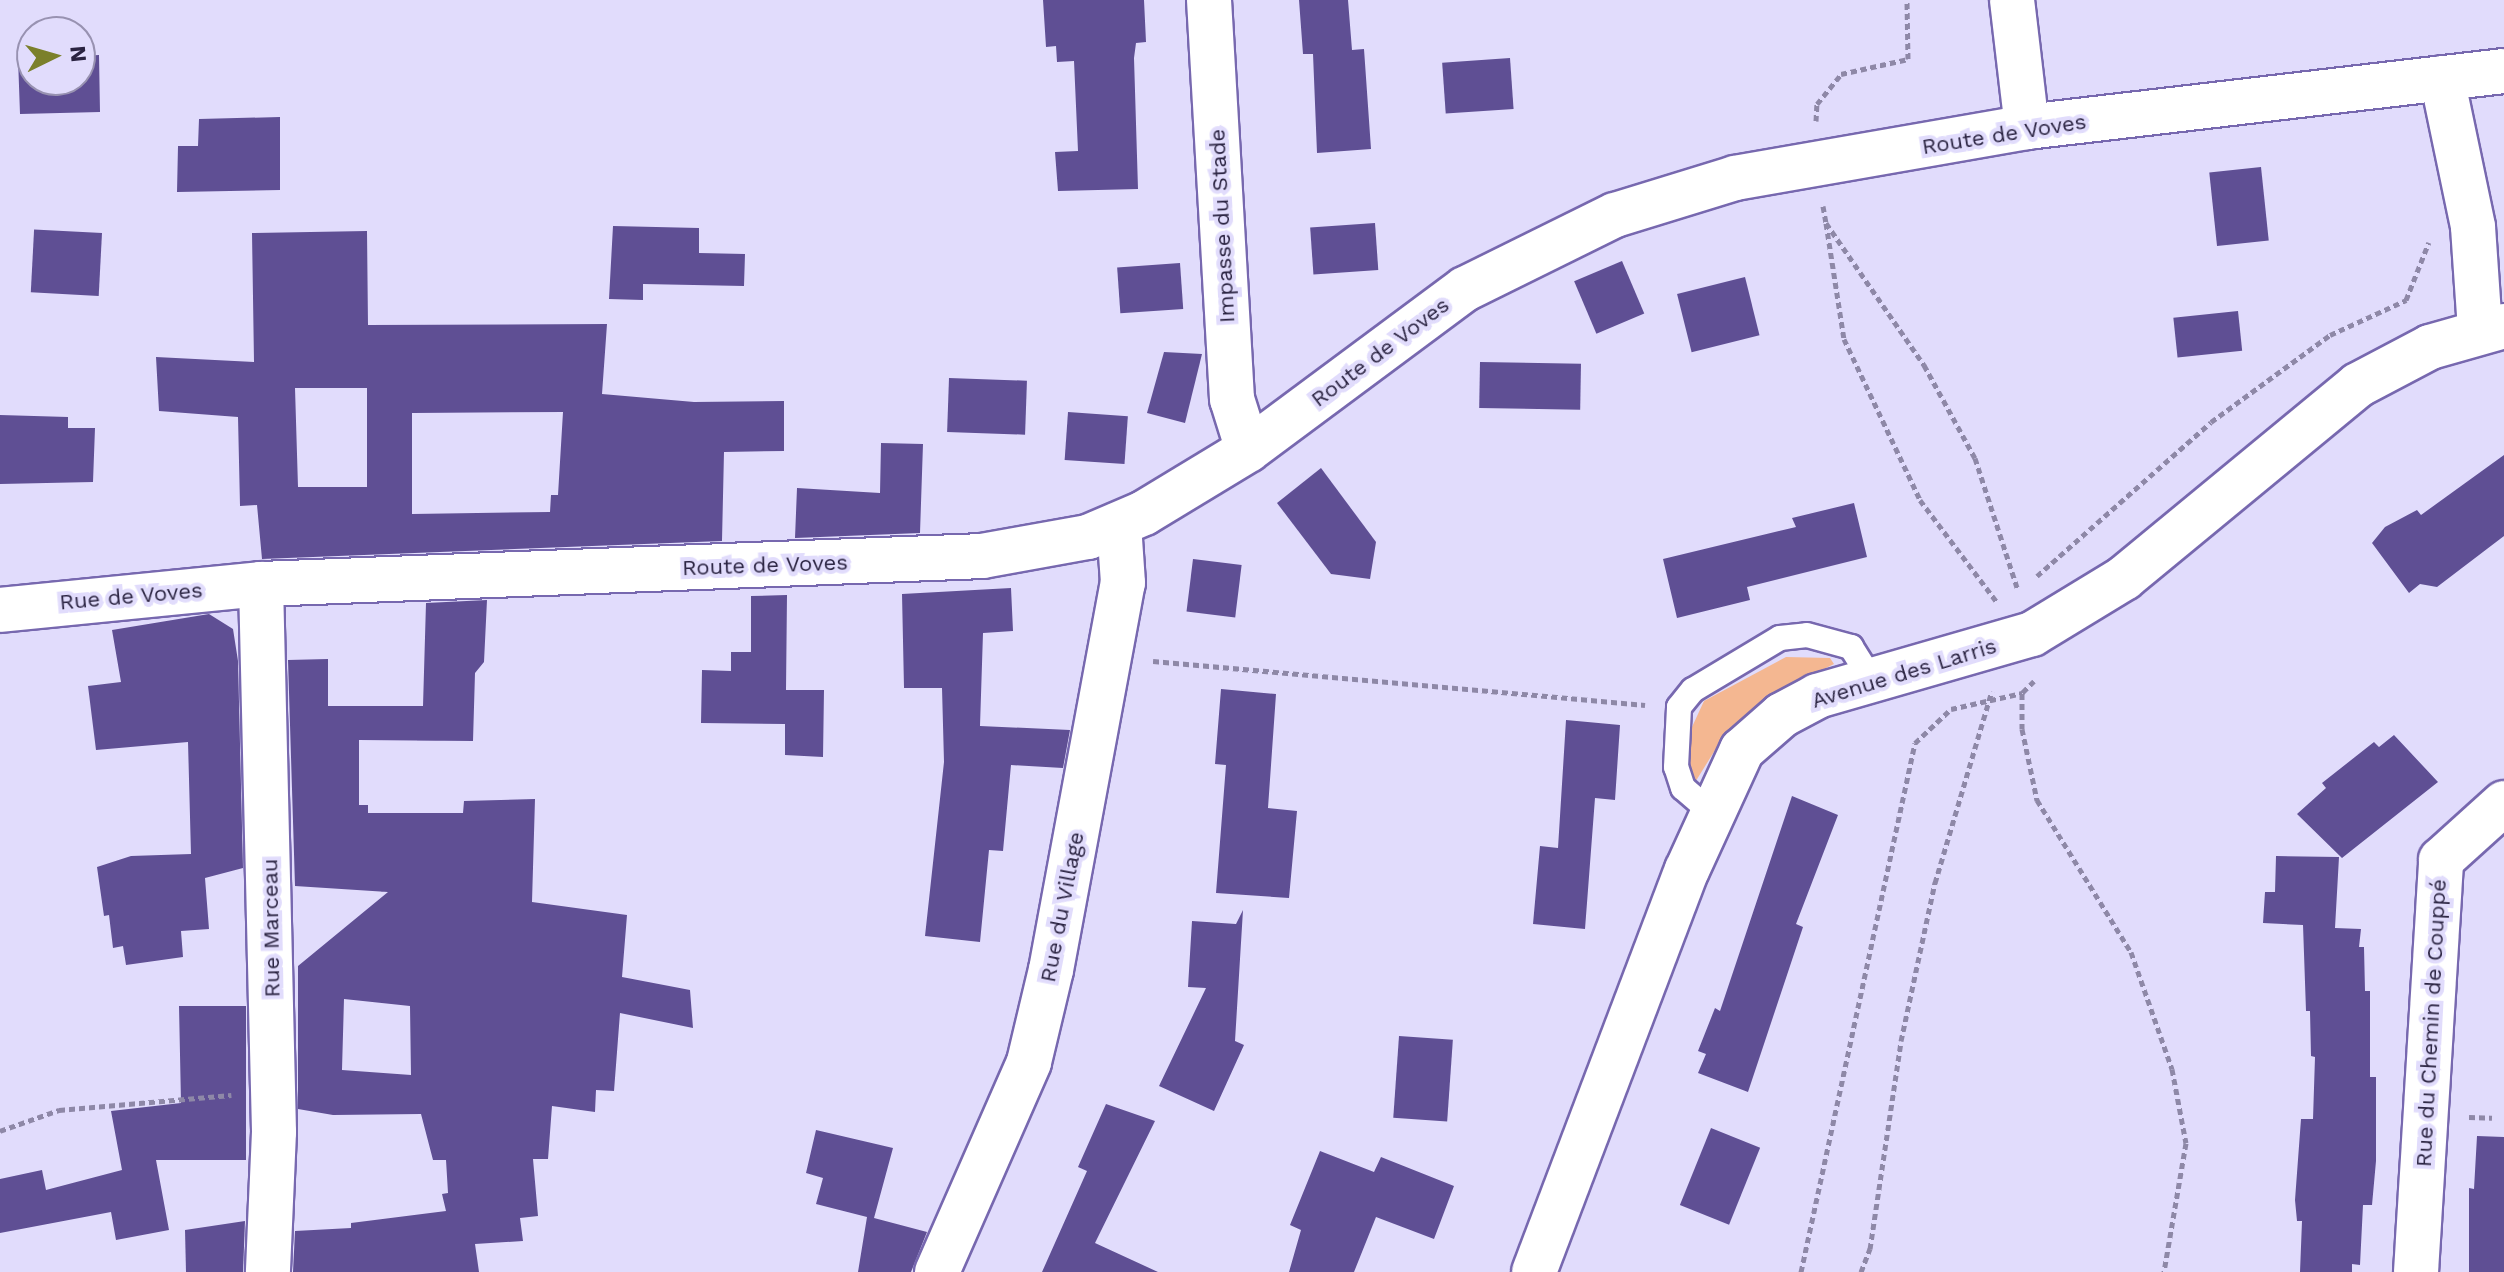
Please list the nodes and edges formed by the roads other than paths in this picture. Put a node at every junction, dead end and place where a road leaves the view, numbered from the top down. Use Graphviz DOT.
graph roads {
  1 [pos="1209,0"];
  2 [pos="2012,0"];
  3 [pos="2504,71"];
  4 [pos="2442,78"];
  5 [pos="2027,127"];
  6 [pos="2494,328"];
  7 [pos="1248,450"];
  8 [pos="1119,524"];
  9 [pos="261,584"];
  10 [pos="0,610"];
  11 [pos="1872,681"];
  12 [pos="2504,803"];
  13 [pos="1712,813"];
  14 [pos="268,1272"];
  15 [pos="937,1272"];
  16 [pos="1534,1272"];
  17 [pos="2416,1272"];
  1 -- 7 [label="street, Impasse du Stade"];
  2 -- 5 [label="street"];
  3 -- 4 [label="street, Route de Voves"];
  4 -- 5 [label="street, Route de Voves"];
  4 -- 6 [label="street"];
  5 -- 7 [label="street, Route de Voves"];
  6 -- 11 [label="street, Avenue des Larris"];
  7 -- 8 [label="street, Route de Voves"];
  8 -- 9 [label="street, Route de Voves"];
  8 -- 15 [label="street, Rue du Village"];
  9 -- 10 [label="street, Rue de Voves"];
  9 -- 14 [label="street, Rue Marceau"];
  11 -- 13 [label="street, Avenue des Larris"];
  11 -- 13 [label="lane"];
  12 -- 17 [label="street, Rue du Chemin de Couppé"];
  13 -- 16 [label="street, Avenue des Larris"];
}
